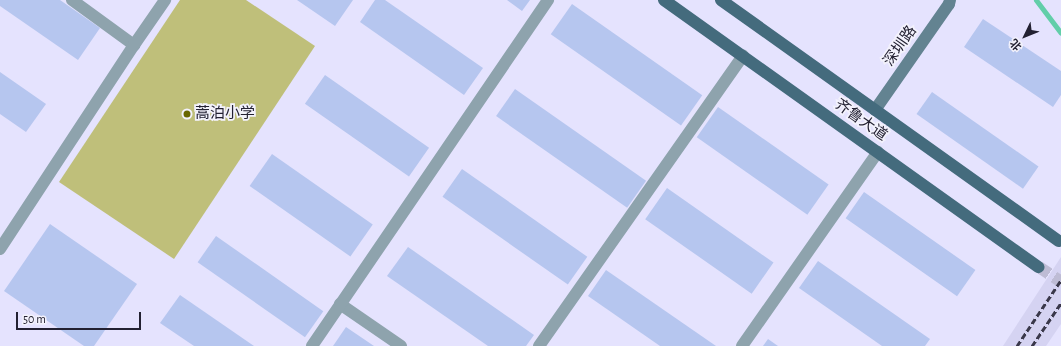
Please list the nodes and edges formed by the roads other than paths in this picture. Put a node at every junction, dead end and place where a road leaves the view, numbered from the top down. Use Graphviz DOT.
graph roads {
  1 [pos="72,0"];
  2 [pos="165,0"];
  3 [pos="548,0"];
  4 [pos="664,0"];
  5 [pos="721,0"];
  6 [pos="950,0"];
  7 [pos="134,45"];
  8 [pos="743,56"];
  9 [pos="874,110"];
  10 [pos="878,152"];
  11 [pos="1059,241"];
  12 [pos="0,249"];
  13 [pos="1039,267"];
  14 [pos="340,304"];
  15 [pos="312,346"];
  16 [pos="401,346"];
  17 [pos="539,346"];
  18 [pos="742,346"];
  1 -- 7 [label="street"];
  2 -- 7 [label="street"];
  3 -- 14 [label="street"];
  4 -- 8 [label="main road, 齐鲁大道"];
  5 -- 9 [label="main road, 齐鲁大道"];
  6 -- 9 [label="street, 深圳路"];
  7 -- 12 [label="street"];
  8 -- 10 [label="main road, 齐鲁大道"];
  8 -- 17 [label="street"];
  9 -- 11 [label="main road, 齐鲁大道"];
  10 -- 13 [label="main road, 齐鲁大道"];
  10 -- 18 [label="street"];
  14 -- 15 [label="street"];
  14 -- 16 [label="street"];
}
